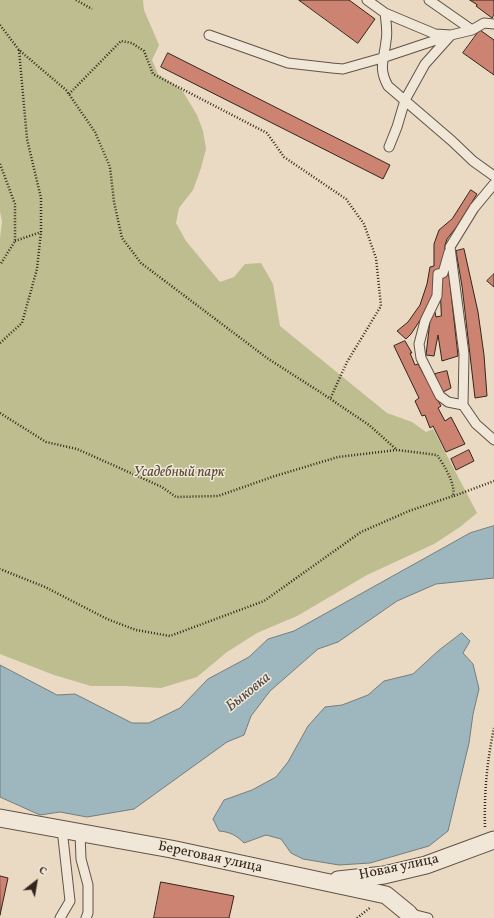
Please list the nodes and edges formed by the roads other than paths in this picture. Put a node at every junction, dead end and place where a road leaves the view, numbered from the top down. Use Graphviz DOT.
graph roads {
  1 [pos="368,0"];
  2 [pos="429,0"];
  3 [pos="385,13"];
  4 [pos="494,24"];
  5 [pos="472,30"];
  6 [pos="209,35"];
  7 [pos="450,35"];
  8 [pos="382,58"];
  9 [pos="405,100"];
  10 [pos="389,147"];
  11 [pos="494,176"];
  12 [pos="494,184"];
  13 [pos="450,247"];
  14 [pos="463,405"];
  15 [pos="494,440"];
  16 [pos="0,818"];
  17 [pos="62,829"];
  18 [pos="80,833"];
  19 [pos="492,841"];
  20 [pos="324,882"];
  21 [pos="410,915"];
  22 [pos="60,918"];
  23 [pos="86,918"];
  24 [pos="428,918"];
  1 -- 3 [label="lane"];
  2 -- 5 [label="lane"];
  3 -- 7 [label="lane"];
  3 -- 8 [label="lane"];
  4 -- 5 [label="lane"];
  5 -- 7 [label="lane"];
  6 -- 8 [label="lane"];
  7 -- 8 [label="lane"];
  7 -- 9 [label="lane"];
  8 -- 9 [label="lane"];
  9 -- 10 [label="lane"];
  9 -- 11 [label="lane"];
  12 -- 13 [label="lane"];
  13 -- 14 [label="lane"];
  13 -- 14 [label="lane"];
  14 -- 15 [label="lane"];
  16 -- 17 [label="street, Береговая улица"];
  17 -- 18 [label="street, Береговая улица"];
  17 -- 22 [label="lane"];
  18 -- 20 [label="street, Береговая улица"];
  18 -- 23 [label="lane"];
  19 -- 20 [label="street, Новая улица"];
  20 -- 21 [label="street, Береговая улица"];
  21 -- 24 [label="lane"];
}
